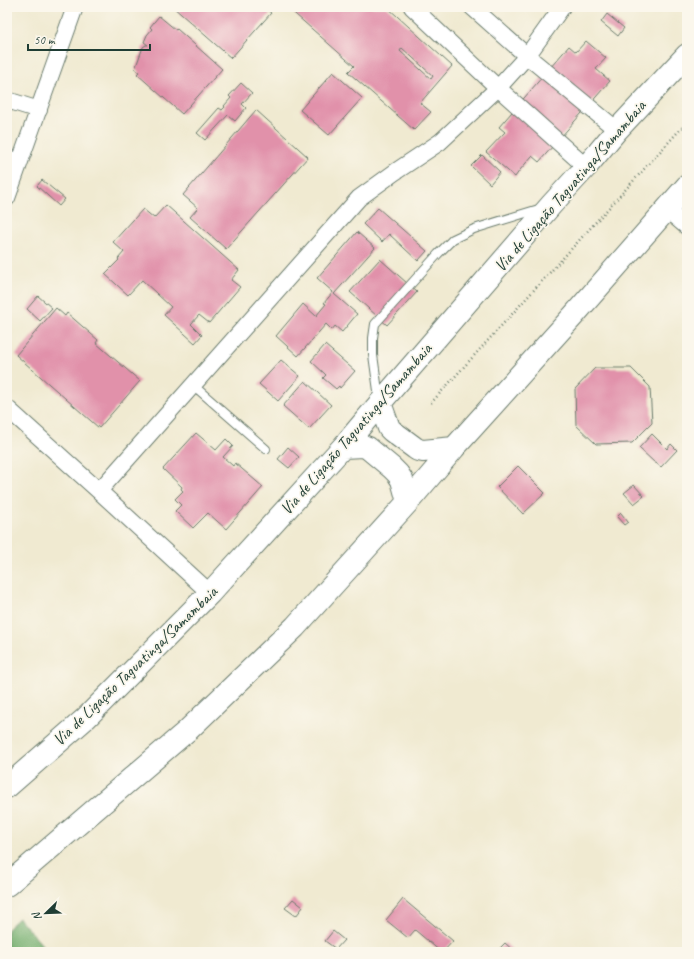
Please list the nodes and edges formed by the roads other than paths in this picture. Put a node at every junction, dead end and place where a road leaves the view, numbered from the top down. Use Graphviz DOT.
graph roads {
  1 [pos="75,7"];
  2 [pos="412,7"];
  3 [pos="472,7"];
  4 [pos="562,7"];
  5 [pos="687,55"];
  6 [pos="527,56"];
  7 [pos="498,88"];
  8 [pos="7,100"];
  9 [pos="39,110"];
  10 [pos="617,130"];
  11 [pos="7,155"];
  12 [pos="586,167"];
  13 [pos="16,173"];
  14 [pos="687,186"];
  15 [pos="7,198"];
  16 [pos="552,204"];
  17 [pos="666,209"];
  18 [pos="687,227"];
  19 [pos="193,385"];
  20 [pos="380,402"];
  21 [pos="7,408"];
  22 [pos="343,447"];
  23 [pos="454,448"];
  24 [pos="266,449"];
  25 [pos="99,491"];
  26 [pos="408,502"];
  27 [pos="210,593"];
  28 [pos="7,787"];
  29 [pos="7,884"];
  1 -- 9 [label="street"];
  2 -- 7 [label="street"];
  3 -- 6 [label="street"];
  4 -- 6 [label="street"];
  5 -- 10 [label="main road, Via de Ligação Taguatinga/Samambaia"];
  6 -- 7 [label="street"];
  6 -- 10 [label="street"];
  7 -- 12 [label="street"];
  7 -- 19 [label="street"];
  8 -- 9 [label="street"];
  9 -- 13 [label="street"];
  10 -- 12 [label="main road, Via de Ligação Taguatinga/Samambaia"];
  11 -- 13 [label="street"];
  12 -- 16 [label="main road, Via de Ligação Taguatinga/Samambaia"];
  13 -- 15 [label="street"];
  14 -- 17 [label="main road"];
  16 -- 20 [label="main road, Via de Ligação Taguatinga/Samambaia"];
  16 -- 20 [label="lane"];
  17 -- 18 [label="street"];
  17 -- 23 [label="main road"];
  19 -- 24 [label="lane"];
  19 -- 25 [label="street"];
  20 -- 22 [label="main road, Via de Ligação Taguatinga/Samambaia"];
  20 -- 23 [label="main road"];
  21 -- 25 [label="street"];
  22 -- 26 [label="main road"];
  22 -- 27 [label="main road, Via de Ligação Taguatinga/Samambaia"];
  23 -- 26 [label="main road"];
  25 -- 27 [label="street"];
  26 -- 29 [label="main road"];
  27 -- 28 [label="main road, Via de Ligação Taguatinga/Samambaia"];
}
